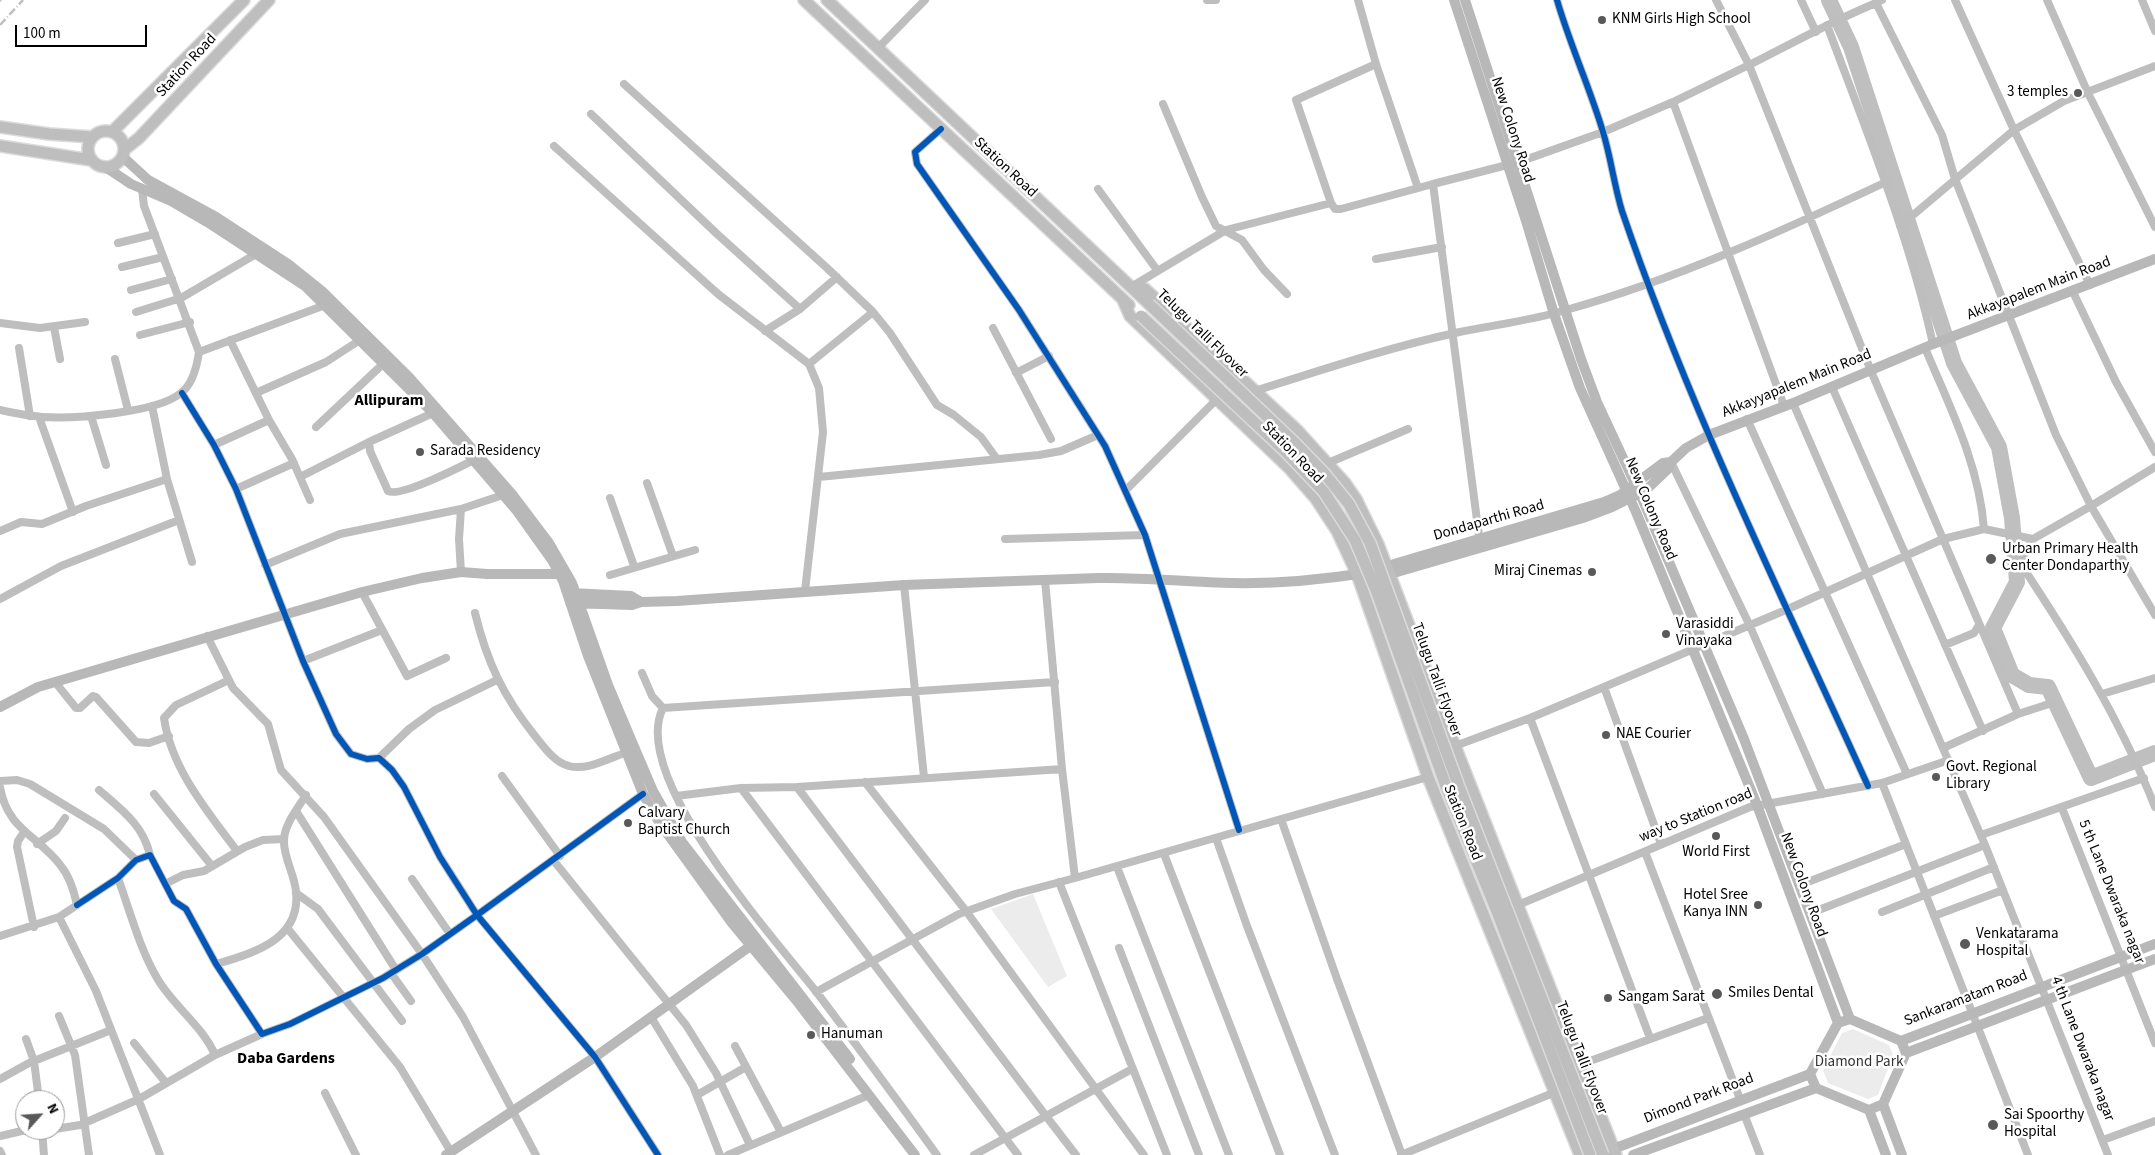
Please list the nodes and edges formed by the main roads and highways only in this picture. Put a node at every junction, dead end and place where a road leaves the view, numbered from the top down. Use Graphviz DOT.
graph roads {
  1 [pos="244,0"];
  2 [pos="269,0"];
  3 [pos="804,0"];
  4 [pos="827,0"];
  5 [pos="1454,0"];
  6 [pos="1465,0"];
  7 [pos="0,127"];
  8 [pos="112,132"];
  9 [pos="92,137"];
  10 [pos="0,146"];
  11 [pos="123,154"];
  12 [pos="90,160"];
  13 [pos="107,168"];
  14 [pos="2155,259"];
  15 [pos="1131,287"];
  16 [pos="1123,300"];
  17 [pos="329,303"];
  18 [pos="1932,345"];
  19 [pos="477,458"];
  20 [pos="1633,492"];
  21 [pos="1388,569"];
  22 [pos="561,570"];
  23 [pos="1357,574"];
  24 [pos="571,593"];
  25 [pos="641,602"];
  26 [pos="575,603"];
  27 [pos="0,707"];
  28 [pos="754,943"];
  29 [pos="2155,944"];
  30 [pos="2155,959"];
  31 [pos="1850,1019"];
  32 [pos="1838,1023"];
  33 [pos="1901,1040"];
  34 [pos="1906,1053"];
  35 [pos="1810,1074"];
  36 [pos="1816,1088"];
  37 [pos="1884,1104"];
  38 [pos="1869,1110"];
  39 [pos="1614,1151"];
  40 [pos="448,1153"];
  41 [pos="915,1155"];
  42 [pos="923,1155"];
  43 [pos="1580,1155"];
  44 [pos="1590,1155"];
  45 [pos="1602,1155"];
  46 [pos="1633,1155"];
  47 [pos="1886,1155"];
  48 [pos="1902,1155"];
  1 -- 8 [label="main road, Station Road"];
  2 -- 11 [label="main road, Station Road"];
  3 -- 16 [label="main road, Station Road"];
  4 -- 15 [label="main road, Station Road"];
  5 -- 20 [label="main road, New Colony Road"];
  6 -- 20 [label="main road, New Colony Road"];
  7 -- 9 [label="main road"];
  8 -- 9 [label="main road"];
  8 -- 11 [label="main road"];
  9 -- 12 [label="main road"];
  10 -- 12 [label="main road"];
  11 -- 13 [label="main road"];
  11 -- 17 [label="main road"];
  12 -- 13 [label="main road"];
  13 -- 17 [label="main road"];
  14 -- 18 [label="main road, Akkayapalem Main Road"];
  15 -- 21 [label="main road"];
  15 -- 45 [label="main road, Telugu Talli Flyover, bridge"];
  16 -- 23 [label="main road, Station Road"];
  16 -- 44 [label="main road, Telugu Talli Flyover, bridge"];
  17 -- 19 [label="main road"];
  17 -- 19 [label="main road"];
  18 -- 20 [label="main road, Akkayyapalem Main Road"];
  19 -- 22 [label="main road"];
  19 -- 22 [label="main road"];
  20 -- 21 [label="main road, Dondaparthi Road"];
  20 -- 31 [label="main road, New Colony Road"];
  20 -- 32 [label="main road, New Colony Road"];
  21 -- 23 [label="main road, Dondaparthi Road"];
  21 -- 39 [label="main road"];
  22 -- 24 [label="main road"];
  22 -- 27 [label="main road"];
  23 -- 25 [label="main road, Dondaparthi Road"];
  23 -- 43 [label="main road, Station Road"];
  24 -- 25 [label="main road"];
  24 -- 26 [label="main road"];
  25 -- 26 [label="main road"];
  26 -- 28 [label="main road"];
  26 -- 28 [label="main road"];
  28 -- 40 [label="main road"];
  28 -- 41 [label="main road"];
  28 -- 42 [label="main road"];
  29 -- 33 [label="main road, Sankaramatam Road"];
  30 -- 34 [label="main road, Sankaramatam Road"];
  31 -- 32 [label="main road"];
  31 -- 33 [label="main road"];
  32 -- 35 [label="main road"];
  33 -- 34 [label="main road"];
  34 -- 37 [label="main road"];
  35 -- 36 [label="main road"];
  35 -- 39 [label="main road, Dimond Park Road"];
  36 -- 38 [label="main road"];
  36 -- 46 [label="main road, Dimond Park Road"];
  37 -- 38 [label="main road"];
  37 -- 48 [label="main road"];
  38 -- 47 [label="main road"];
  39 -- 45 [label="main road, Dimond Park Road"];
}
